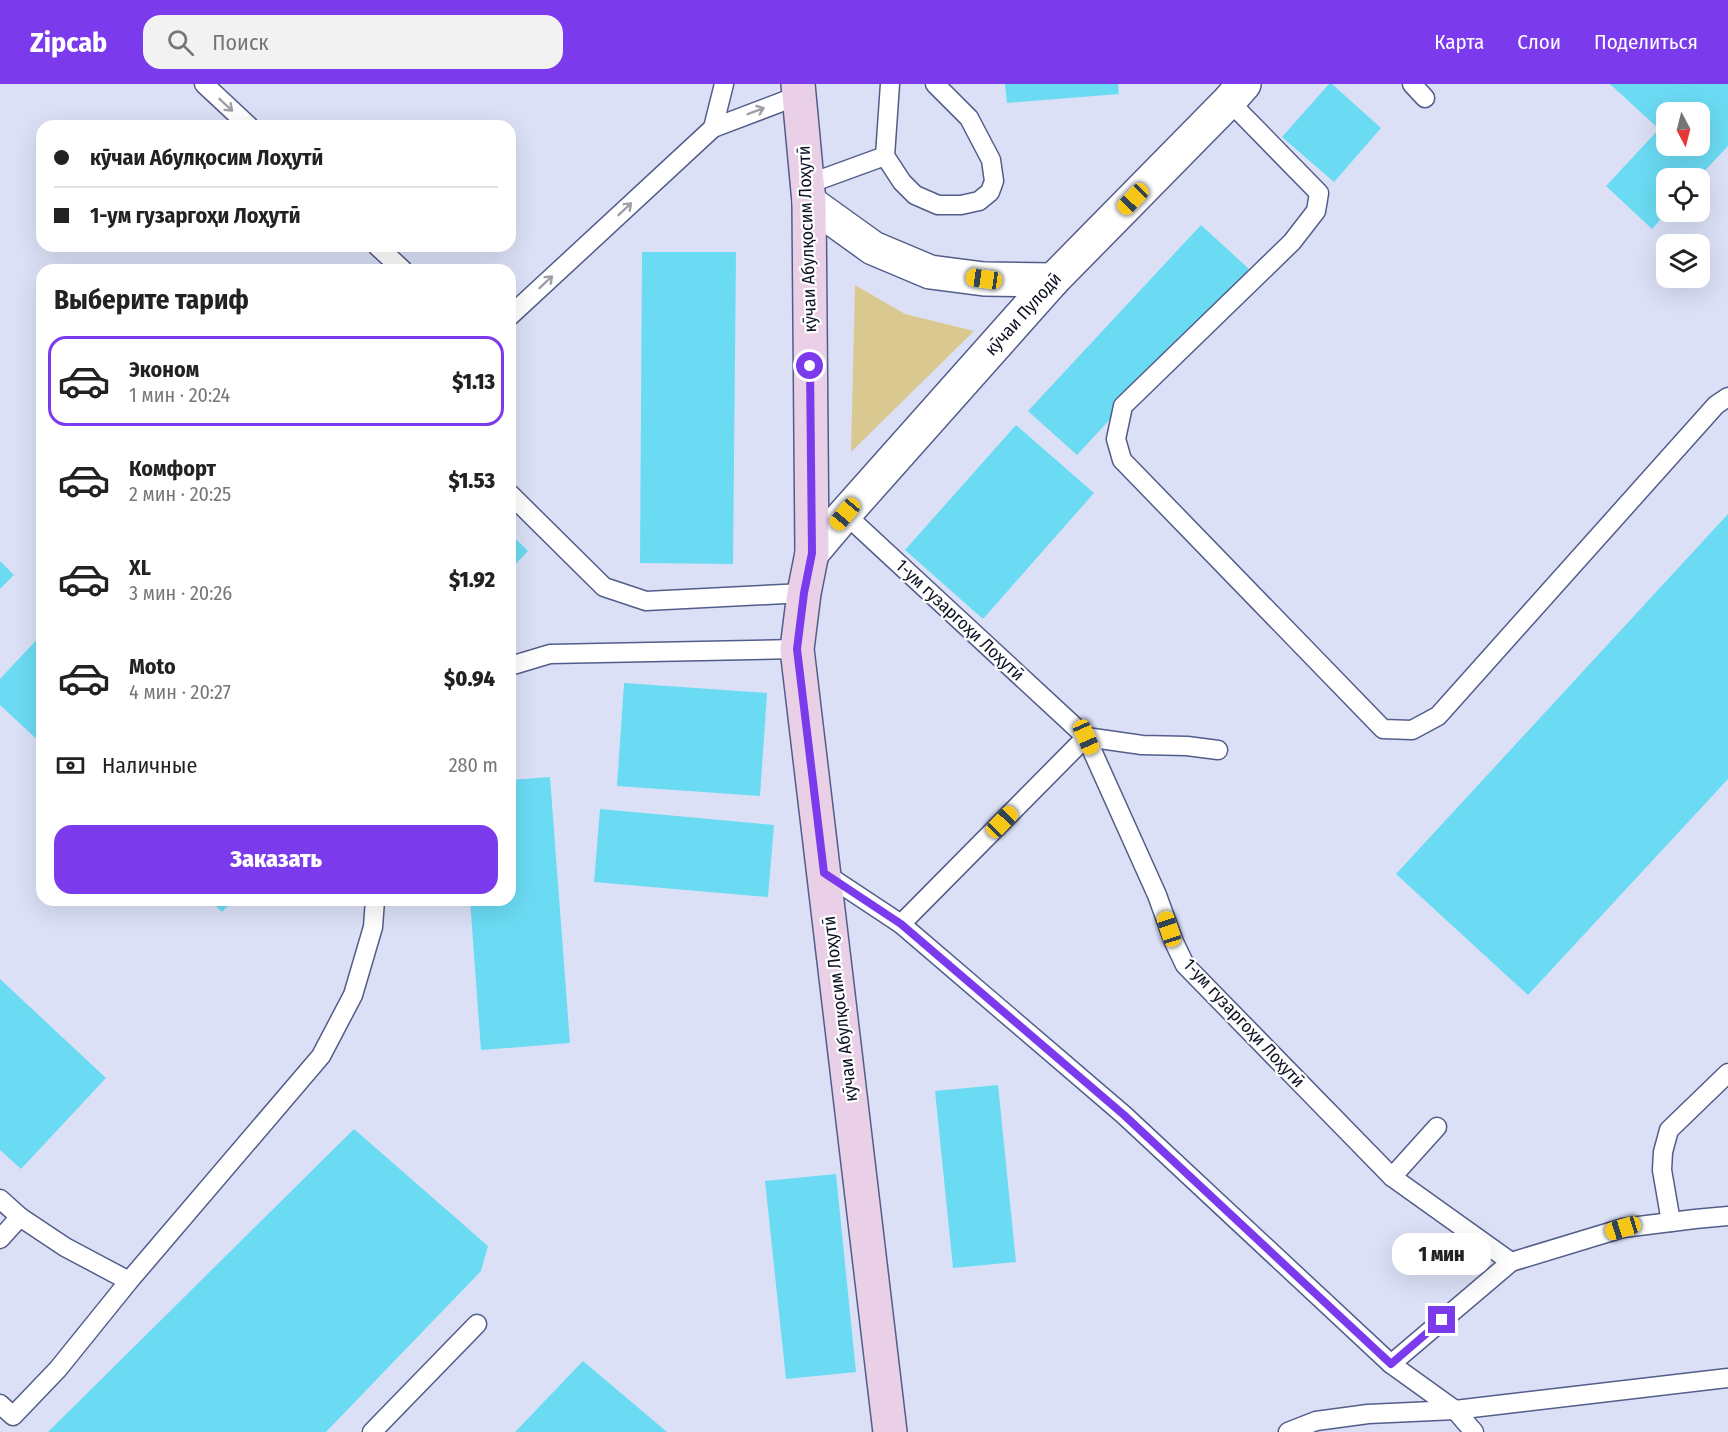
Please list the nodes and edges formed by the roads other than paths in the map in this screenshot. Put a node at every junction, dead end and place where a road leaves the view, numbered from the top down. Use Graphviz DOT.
graph roads {
  1 [pos="204,84"];
  2 [pos="724,84"];
  3 [pos="890,84"];
  4 [pos="936,84"];
  5 [pos="1412,84"];
  6 [pos="799,89"];
  7 [pos="1237,93"];
  8 [pos="1425,98"];
  9 [pos="243,120"];
  10 [pos="713,128"];
  11 [pos="885,156"];
  12 [pos="808,193"];
  13 [pos="384,252"];
  14 [pos="396,264"];
  15 [pos="1053,280"];
  16 [pos="516,310"];
  17 [pos="1728,398"];
  18 [pos="516,500"];
  19 [pos="845,514"];
  20 [pos="812,553"];
  21 [pos="804,593"];
  22 [pos="797,649"];
  23 [pos="516,664"];
  24 [pos="1086,737"];
  25 [pos="1218,750"];
  26 [pos="824,873"];
  27 [pos="375,906"];
  28 [pos="901,924"];
  29 [pos="1728,1073"];
  30 [pos="1437,1127"];
  31 [pos="1392,1178"];
  32 [pos="0,1199"];
  33 [pos="1728,1216"];
  34 [pos="20,1217"];
  35 [pos="1671,1222"];
  36 [pos="0,1239"];
  37 [pos="1511,1262"];
  38 [pos="129,1281"];
  39 [pos="477,1324"];
  40 [pos="1391,1364"];
  41 [pos="1728,1378"];
  42 [pos="0,1404"];
  43 [pos="1455,1410"];
  44 [pos="372,1432"];
  45 [pos="890,1432"];
  46 [pos="1288,1432"];
  47 [pos="1474,1432"];
  1 -- 9 [label="lane, one-way"];
  2 -- 10 [label="lane"];
  3 -- 11 [label="lane"];
  4 -- 11 [label="lane"];
  5 -- 8 [label="lane"];
  10 -- 6 [label="lane, one-way"];
  6 -- 12 [label="street, кӯчаи Абулқосим Лоҳутӣ"];
  7 -- 15 [label="street, кӯчаи Пулодӣ"];
  7 -- 17 [label="lane"];
  16 -- 10 [label="lane, one-way"];
  11 -- 12 [label="lane"];
  12 -- 15 [label="street"];
  12 -- 20 [label="street, кӯчаи Абулқосим Лоҳутӣ"];
  13 -- 14 [label="lane"];
  15 -- 19 [label="street, кӯчаи Пулодӣ"];
  18 -- 21 [label="lane"];
  19 -- 20 [label="street, кӯчаи Пулодӣ"];
  19 -- 24 [label="lane, 1-ум гузаргоҳи Лоҳутӣ"];
  20 -- 21 [label="street, кӯчаи Абулқосим Лоҳутӣ"];
  21 -- 22 [label="street, кӯчаи Абулқосим Лоҳутӣ"];
  22 -- 23 [label="lane"];
  22 -- 26 [label="street, кӯчаи Абулқосим Лоҳутӣ"];
  24 -- 25 [label="lane"];
  24 -- 28 [label="lane"];
  24 -- 31 [label="lane, 1-ум гузаргоҳи Лоҳутӣ"];
  26 -- 28 [label="lane"];
  26 -- 45 [label="street, кӯчаи Абулқосим Лоҳутӣ"];
  27 -- 38 [label="lane"];
  28 -- 40 [label="lane"];
  29 -- 35 [label="lane"];
  30 -- 31 [label="lane"];
  31 -- 37 [label="lane, 1-ум гузаргоҳи Лоҳутӣ"];
  32 -- 34 [label="lane"];
  33 -- 35 [label="lane"];
  34 -- 36 [label="lane"];
  34 -- 38 [label="lane"];
  35 -- 37 [label="lane"];
  37 -- 40 [label="lane"];
  38 -- 42 [label="lane"];
  39 -- 44 [label="lane"];
  40 -- 43 [label="lane"];
  41 -- 43 [label="lane"];
  43 -- 46 [label="lane"];
  43 -- 47 [label="lane"];
}
